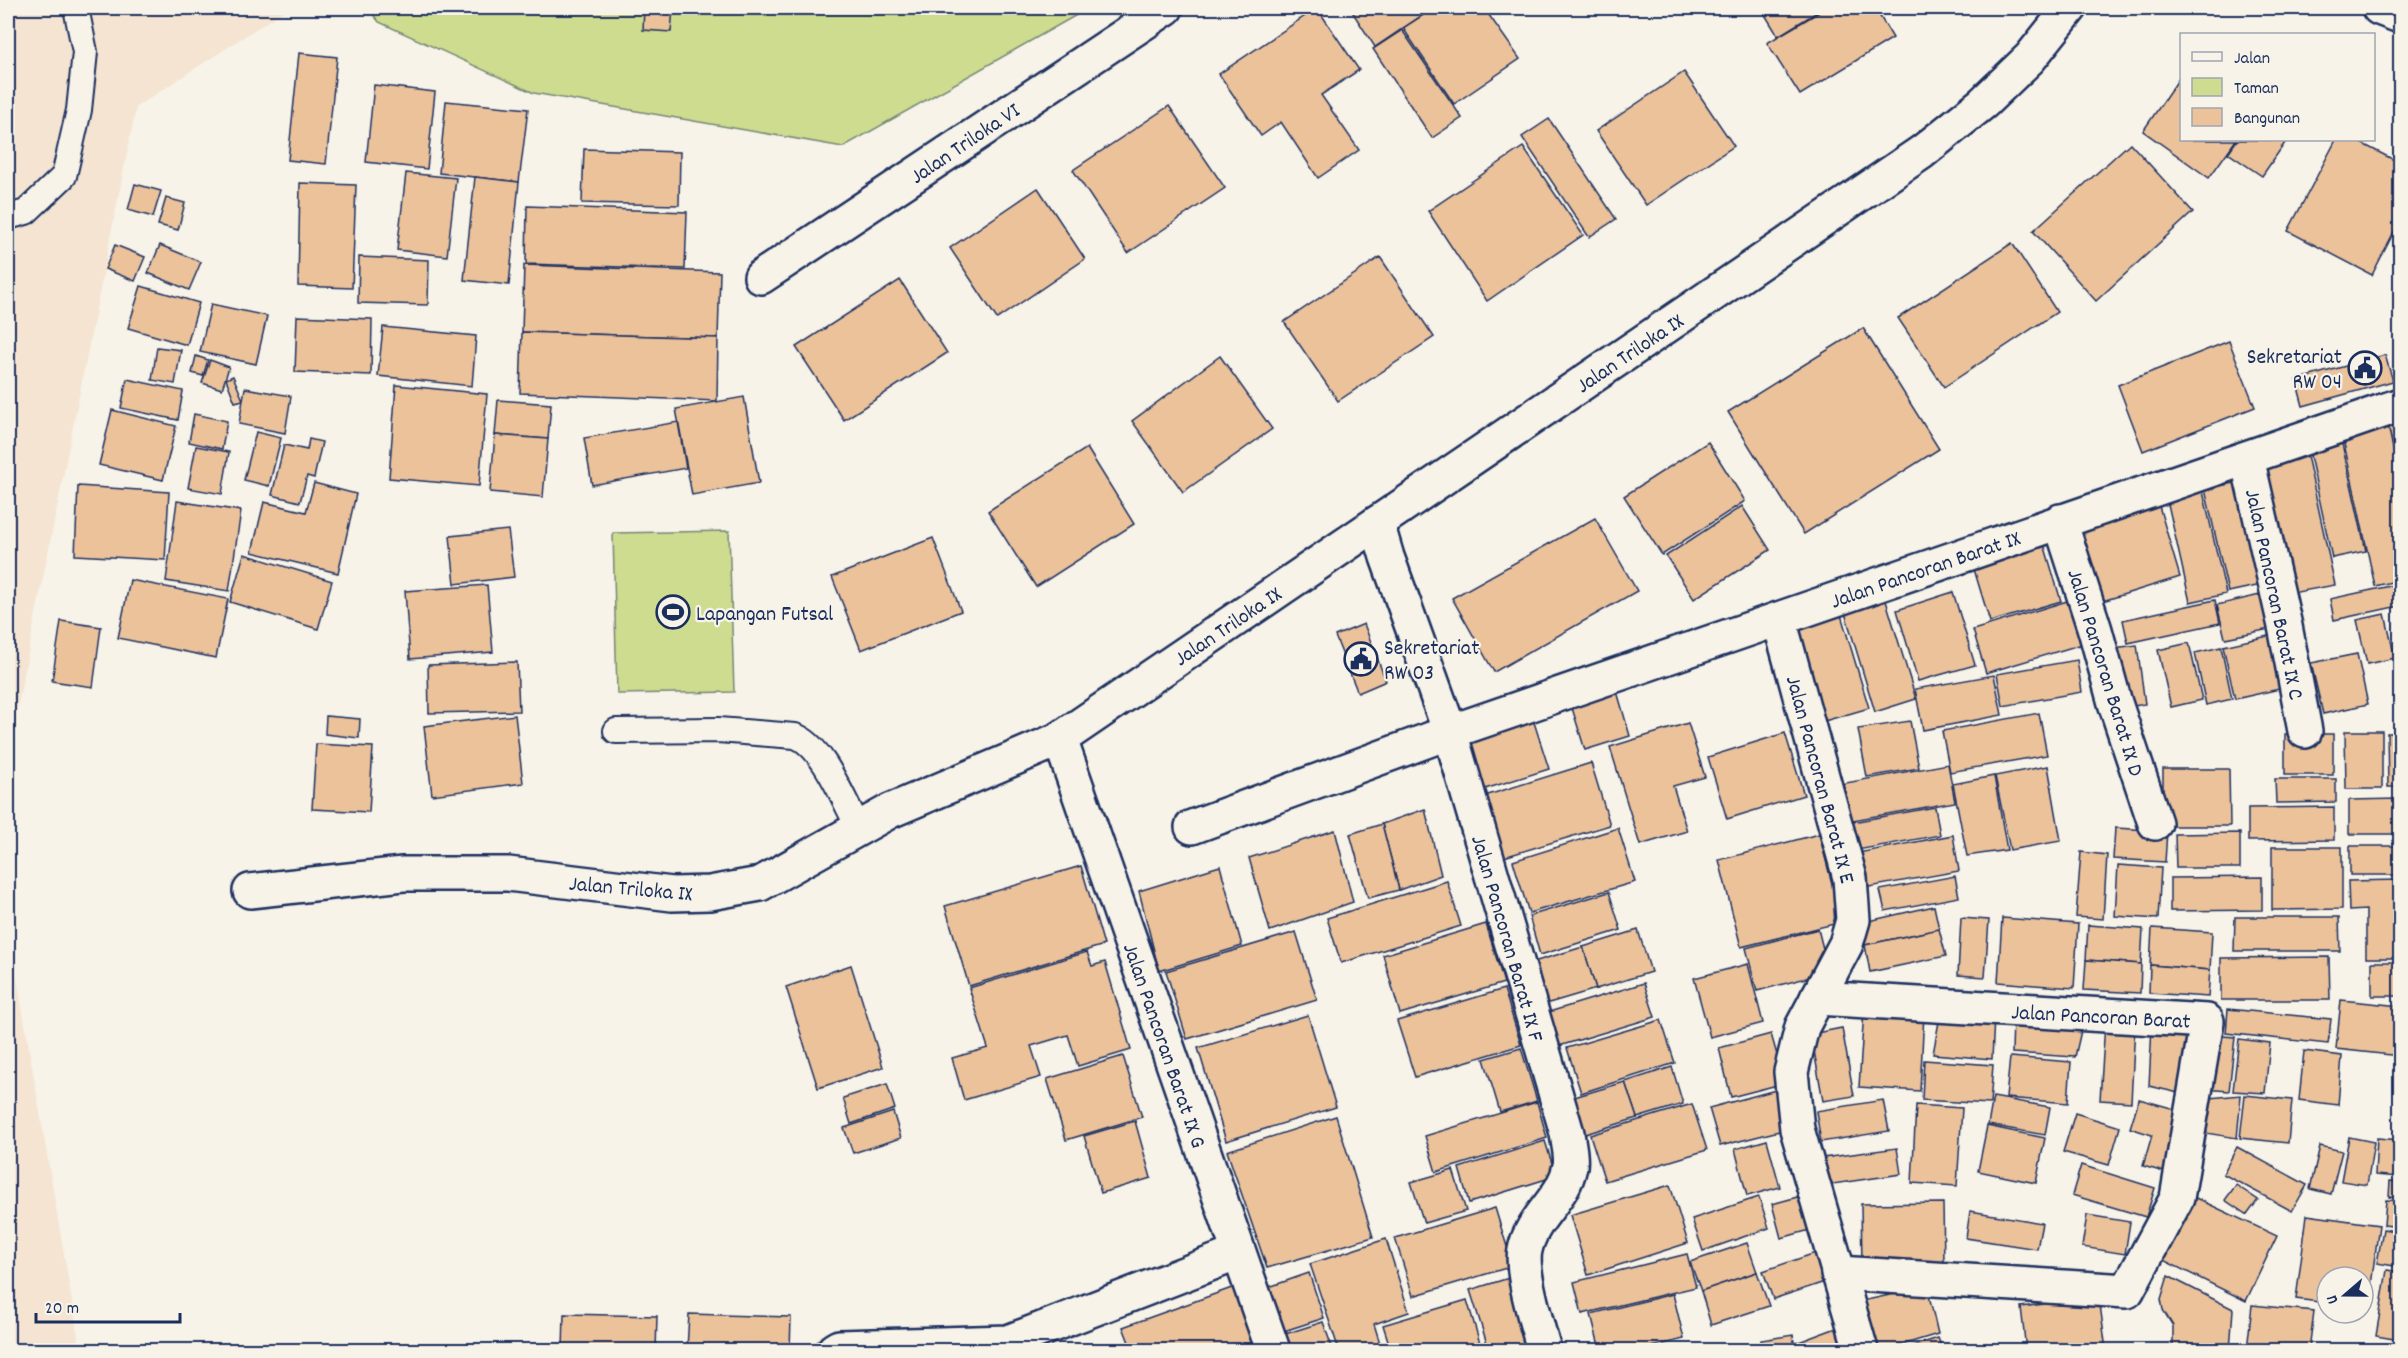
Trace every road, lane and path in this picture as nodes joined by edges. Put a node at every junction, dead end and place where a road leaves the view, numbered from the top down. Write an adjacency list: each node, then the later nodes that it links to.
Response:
1 (76, 8): 6 (lane)
2 (1167, 8): 7 (street, Jalan Triloka VI)
3 (2070, 8): 11 (street, Jalan Triloka IX)
4 (2379, 8): 5 (street)
5 (2400, 16)
6 (8, 217)
7 (760, 277)
8 (2400, 405): 9 (street, Jalan Pancoran Barat IX)
9 (2247, 458): 10 (street, Jalan Pancoran Barat IX); 14 (street, Jalan Pancoran Barat IX C)
10 (2060, 521): 12 (street, Jalan Pancoran Barat IX); 17 (street, Jalan Pancoran Barat IX D)
11 (1377, 523): 15 (street, Jalan Pancoran Barat IX F); 16 (street, Jalan Triloka IX)
12 (1779, 619): 15 (street, Jalan Pancoran Barat IX); 21 (street, Jalan Pancoran Barat IX E)
13 (616, 731): 19 (lane)
14 (2305, 731)
15 (1450, 732): 18 (street, Jalan Pancoran Barat IX); 26 (street, Jalan Pancoran Barat IX F)
16 (1060, 739): 19 (street, Jalan Triloka IX); 22 (street, Jalan Pancoran Barat IX G)
17 (2155, 823)
18 (1192, 827)
19 (859, 828): 20 (street, Jalan Triloka IX)
20 (250, 891)
21 (1817, 998): 23 (street, Jalan Pancoran Barat IX E); 23 (street, Jalan Pancoran Barat)
22 (1238, 1253): 24 (street); 25 (street, Jalan Pancoran Barat IX G)
23 (1838, 1273): 27 (street, Jalan Pancoran Barat IX E)
24 (834, 1350)
25 (1273, 1350)
26 (1544, 1350)
27 (1861, 1350)

